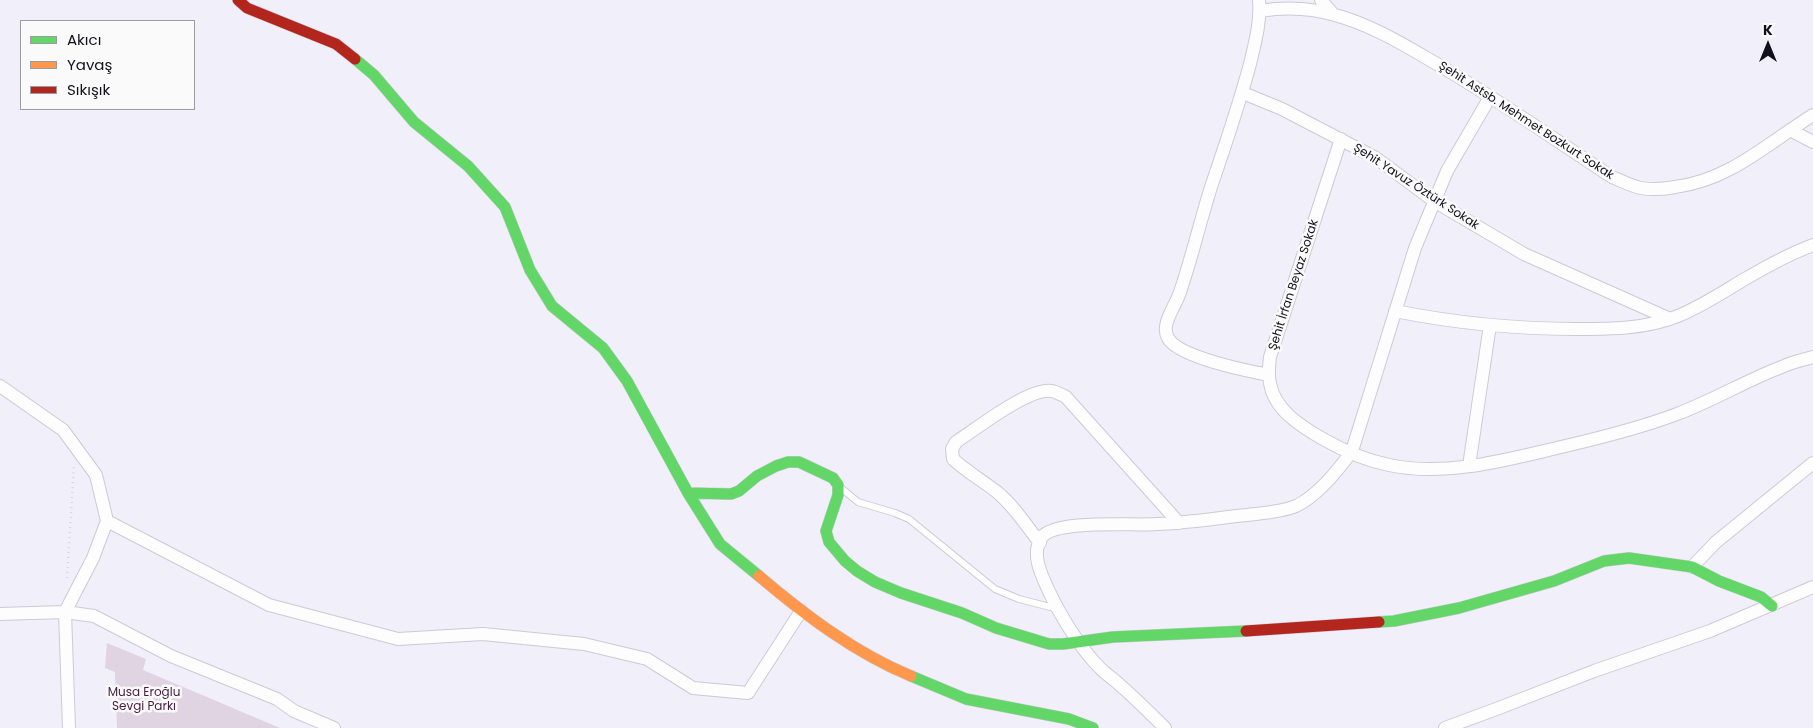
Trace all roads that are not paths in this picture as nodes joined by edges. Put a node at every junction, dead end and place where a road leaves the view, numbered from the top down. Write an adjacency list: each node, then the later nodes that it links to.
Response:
1 (238, 0): 23 (street)
2 (1321, 0): 4 (street)
3 (1260, 5): 4 (street, Şehit Astsb. Mehmet Bozkurt Sokak); 5 (street)
4 (1333, 14): 6 (street, Şehit Astsb. Mehmet Bozkurt Sokak)
5 (1242, 92): 9 (street, Şehit Yavuz Öztürk Sokak); 17 (street)
6 (1490, 97): 8 (street, Şehit Astsb. Mehmet Bozkurt Sokak); 11 (street)
7 (1813, 114): 8 (street, Şehit Astsb. Mehmet Bozkurt Sokak)
8 (1790, 130): 10 (street)
9 (1341, 140): 11 (street, Şehit Yavuz Öztürk Sokak); 17 (street, Şehit İrfan Beyaz Sokak)
10 (1813, 142)
11 (1434, 201): 13 (street); 14 (street, Şehit Yavuz Öztürk Sokak)
12 (1813, 245): 14 (street)
13 (1395, 311): 15 (street); 19 (street)
14 (1670, 319): 15 (street)
15 (1490, 324): 21 (street)
16 (1813, 357): 21 (street, Şehit İrfan Beyaz Sokak)
17 (1269, 375): 19 (street, Şehit İrfan Beyaz Sokak)
18 (0, 386): 24 (street)
19 (1350, 454): 21 (street, Şehit İrfan Beyaz Sokak); 25 (street)
20 (1813, 463): 27 (street)
21 (1469, 466)
22 (838, 485): 23 (street); 30 (lane); 34 (street)
23 (688, 493): 32 (street)
24 (107, 521): 31 (street); 32 (street)
25 (1179, 523): 26 (street); 26 (street)
26 (1040, 543): 30 (street)
27 (1692, 568): 29 (street); 34 (street)
28 (1813, 587): 29 (street)
29 (1772, 606): 39 (street)
30 (1059, 610): 34 (street)
31 (65, 612): 33 (street); 35 (street); 36 (street)
32 (801, 612): 37 (street)
33 (0, 614)
34 (1080, 641): 38 (street)
35 (69, 728)
36 (334, 728)
37 (1094, 728)
38 (1165, 728)
39 (1445, 728)

